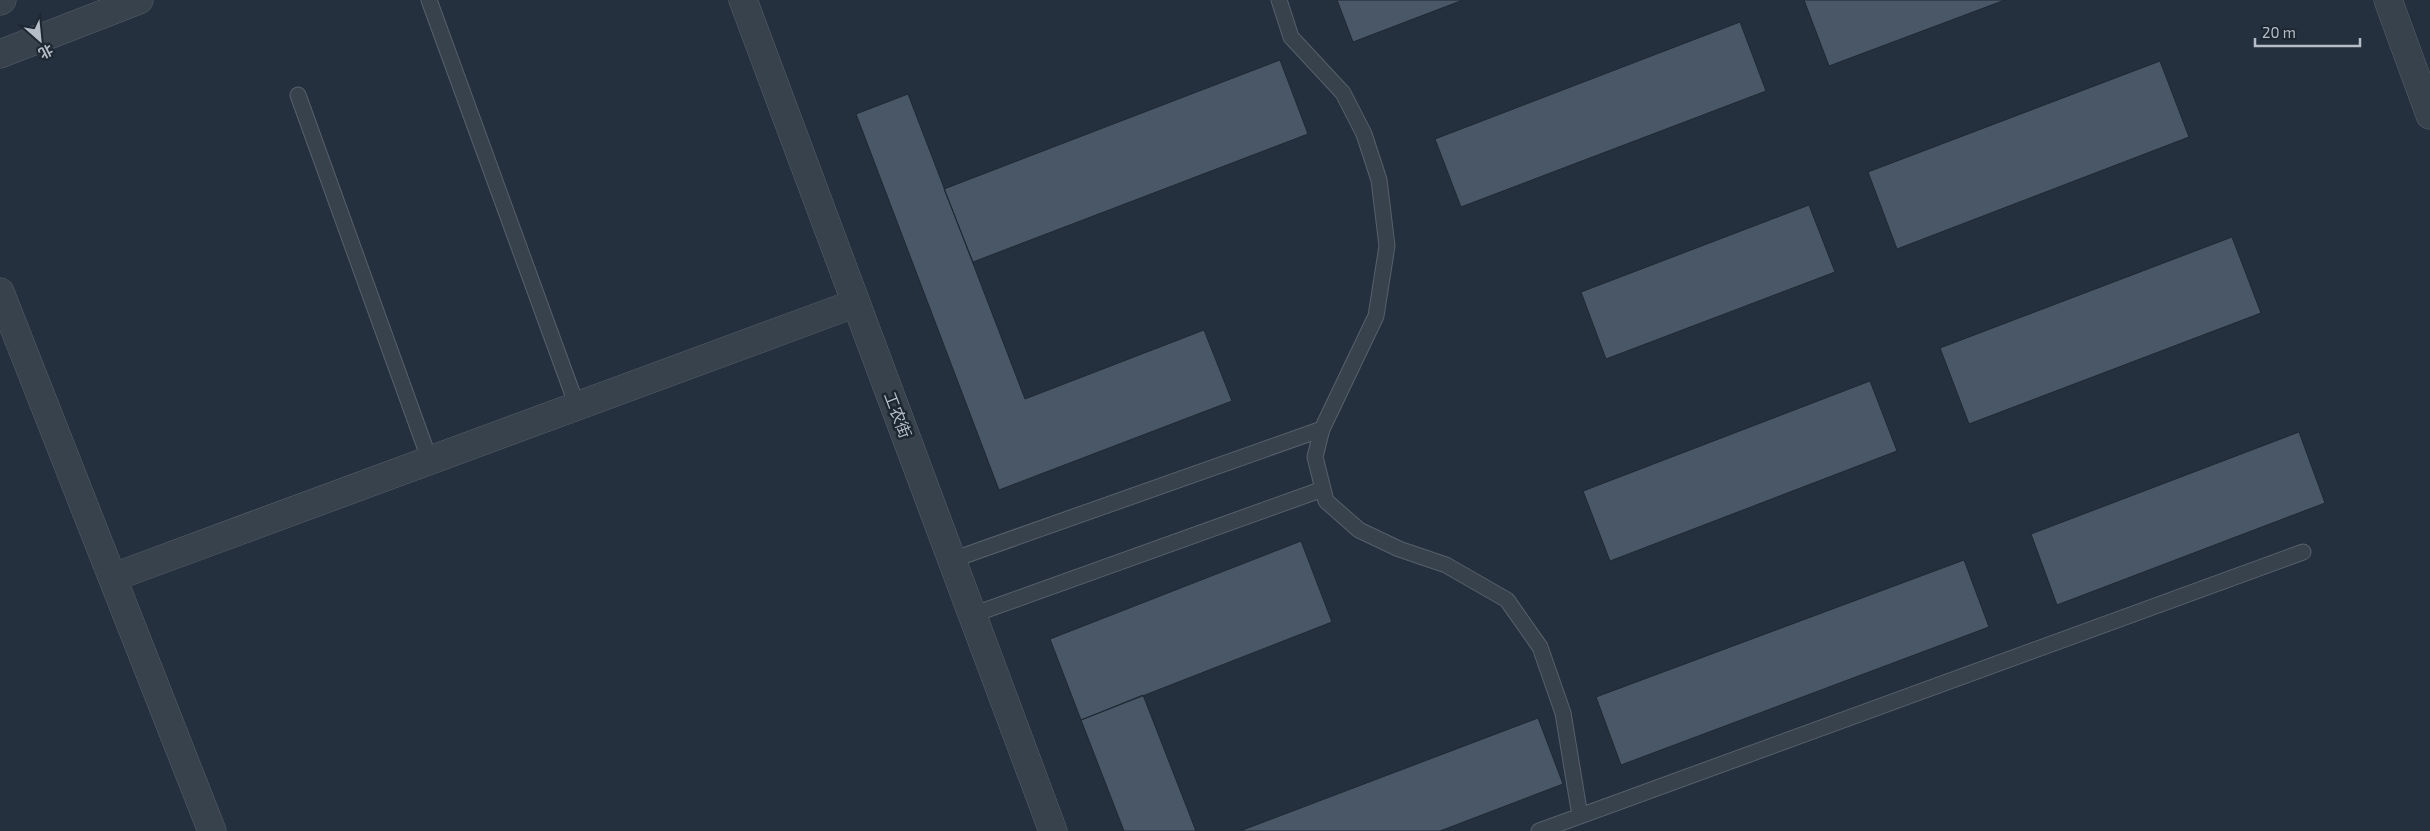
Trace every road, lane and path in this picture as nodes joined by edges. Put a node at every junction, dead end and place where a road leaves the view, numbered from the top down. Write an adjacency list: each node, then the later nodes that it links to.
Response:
1 (139, 0): 6 (street)
2 (429, 0): 11 (lane)
3 (742, 0): 10 (street, 工农街)
4 (1279, 0): 12 (lane)
5 (2388, 0): 8 (street)
6 (0, 54)
7 (298, 95): 13 (lane)
8 (2430, 115)
9 (0, 292): 17 (street)
10 (856, 303): 11 (street); 16 (street, 工农街)
11 (577, 406): 13 (street)
12 (1322, 429): 14 (lane); 16 (lane)
13 (430, 460): 17 (street)
14 (1323, 489): 18 (lane); 19 (lane)
15 (2303, 552): 19 (lane)
16 (952, 560): 18 (street, 工农街)
17 (114, 577): 20 (street)
18 (972, 615): 21 (street, 工农街)
19 (1580, 816): 22 (lane)
20 (212, 831)
21 (1053, 831)
22 (1539, 831)

